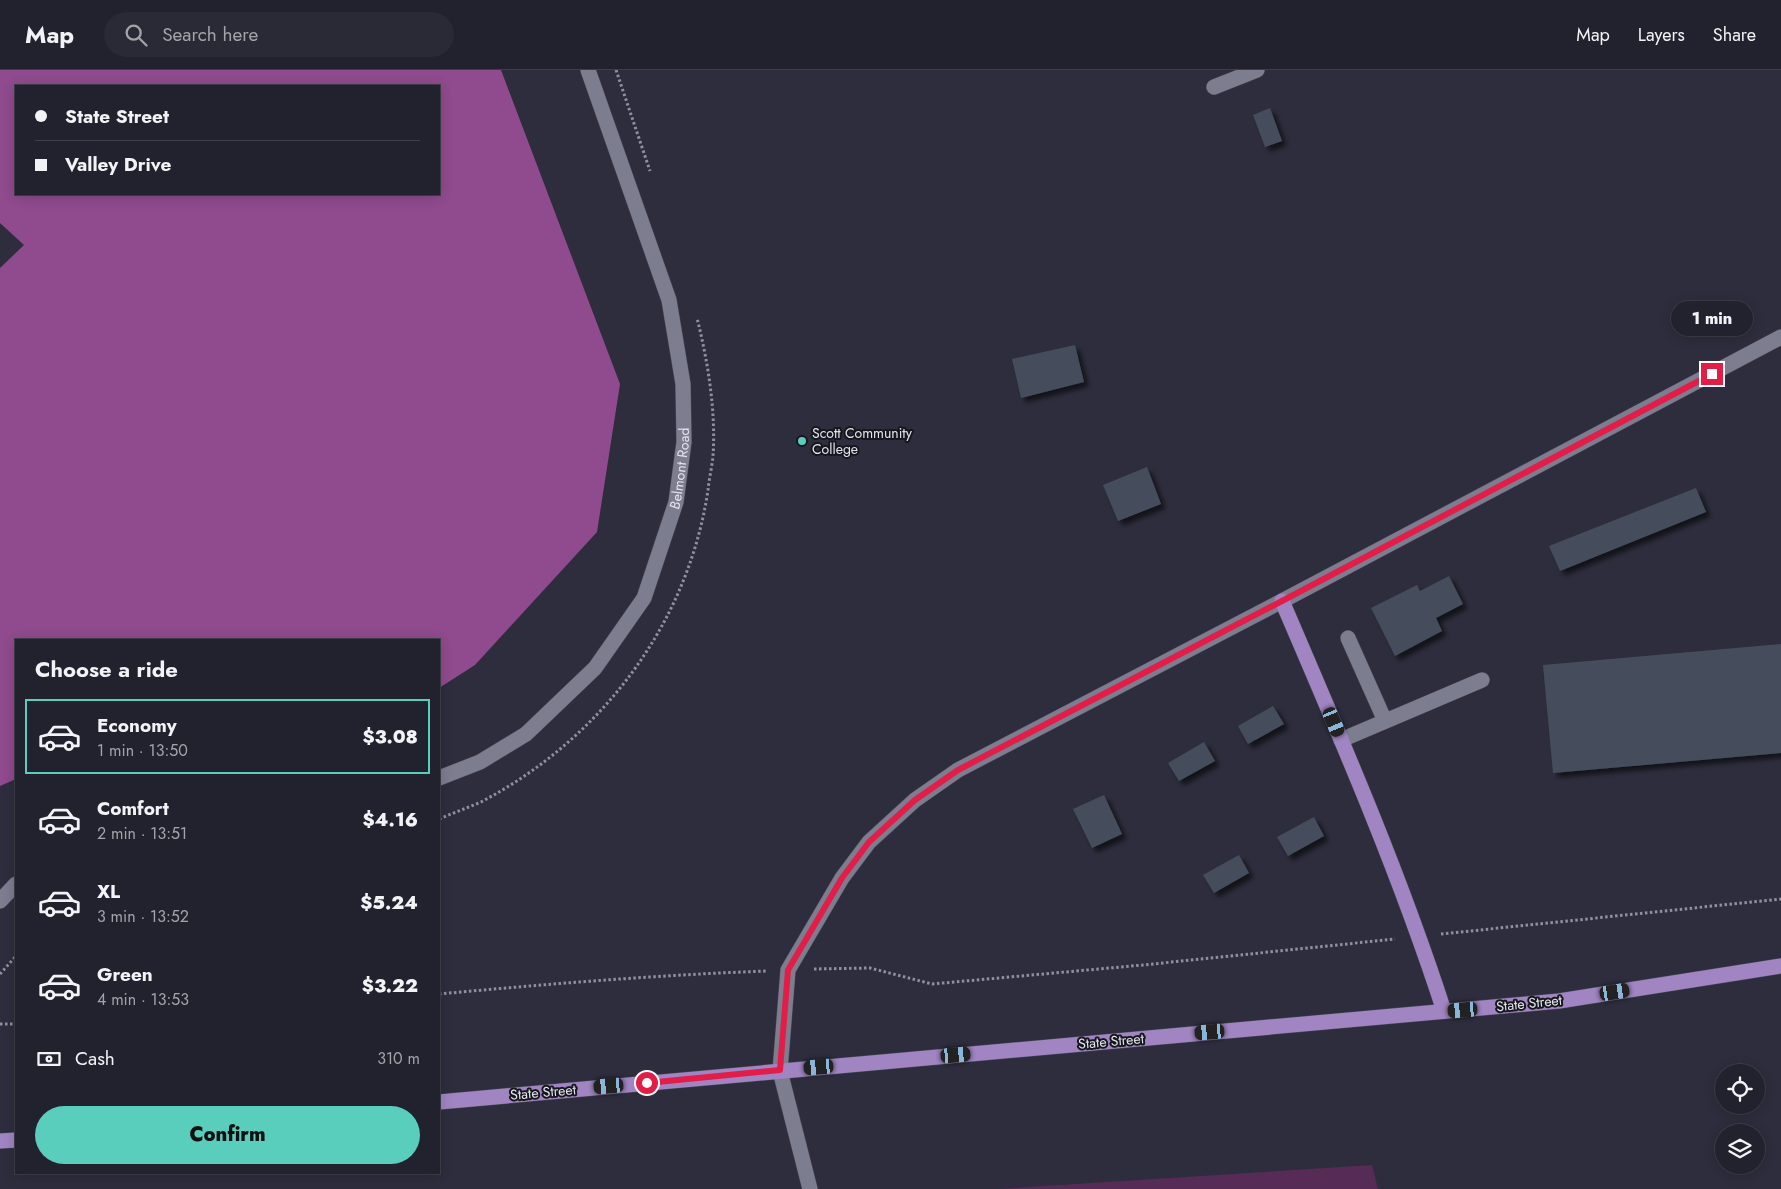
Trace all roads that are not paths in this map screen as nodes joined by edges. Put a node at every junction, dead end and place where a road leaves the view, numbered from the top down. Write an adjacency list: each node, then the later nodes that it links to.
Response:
1 (588, 70): 10 (street, Belmont Road)
2 (1257, 70): 3 (street)
3 (1214, 87)
4 (1781, 338): 5 (street)
5 (1282, 601): 9 (main road); 15 (street)
6 (1348, 638): 8 (street)
7 (1482, 680): 8 (street)
8 (1385, 721): 9 (street)
9 (1341, 740): 14 (main road)
10 (440, 778)
11 (15, 885): 12 (street)
12 (0, 901)
13 (1781, 966): 14 (main road, State Street)
14 (1444, 1011): 15 (main road, State Street)
15 (780, 1070): 16 (main road, State Street); 19 (street)
16 (440, 1102)
17 (15, 1140): 18 (main road)
18 (0, 1141)
19 (810, 1189)

